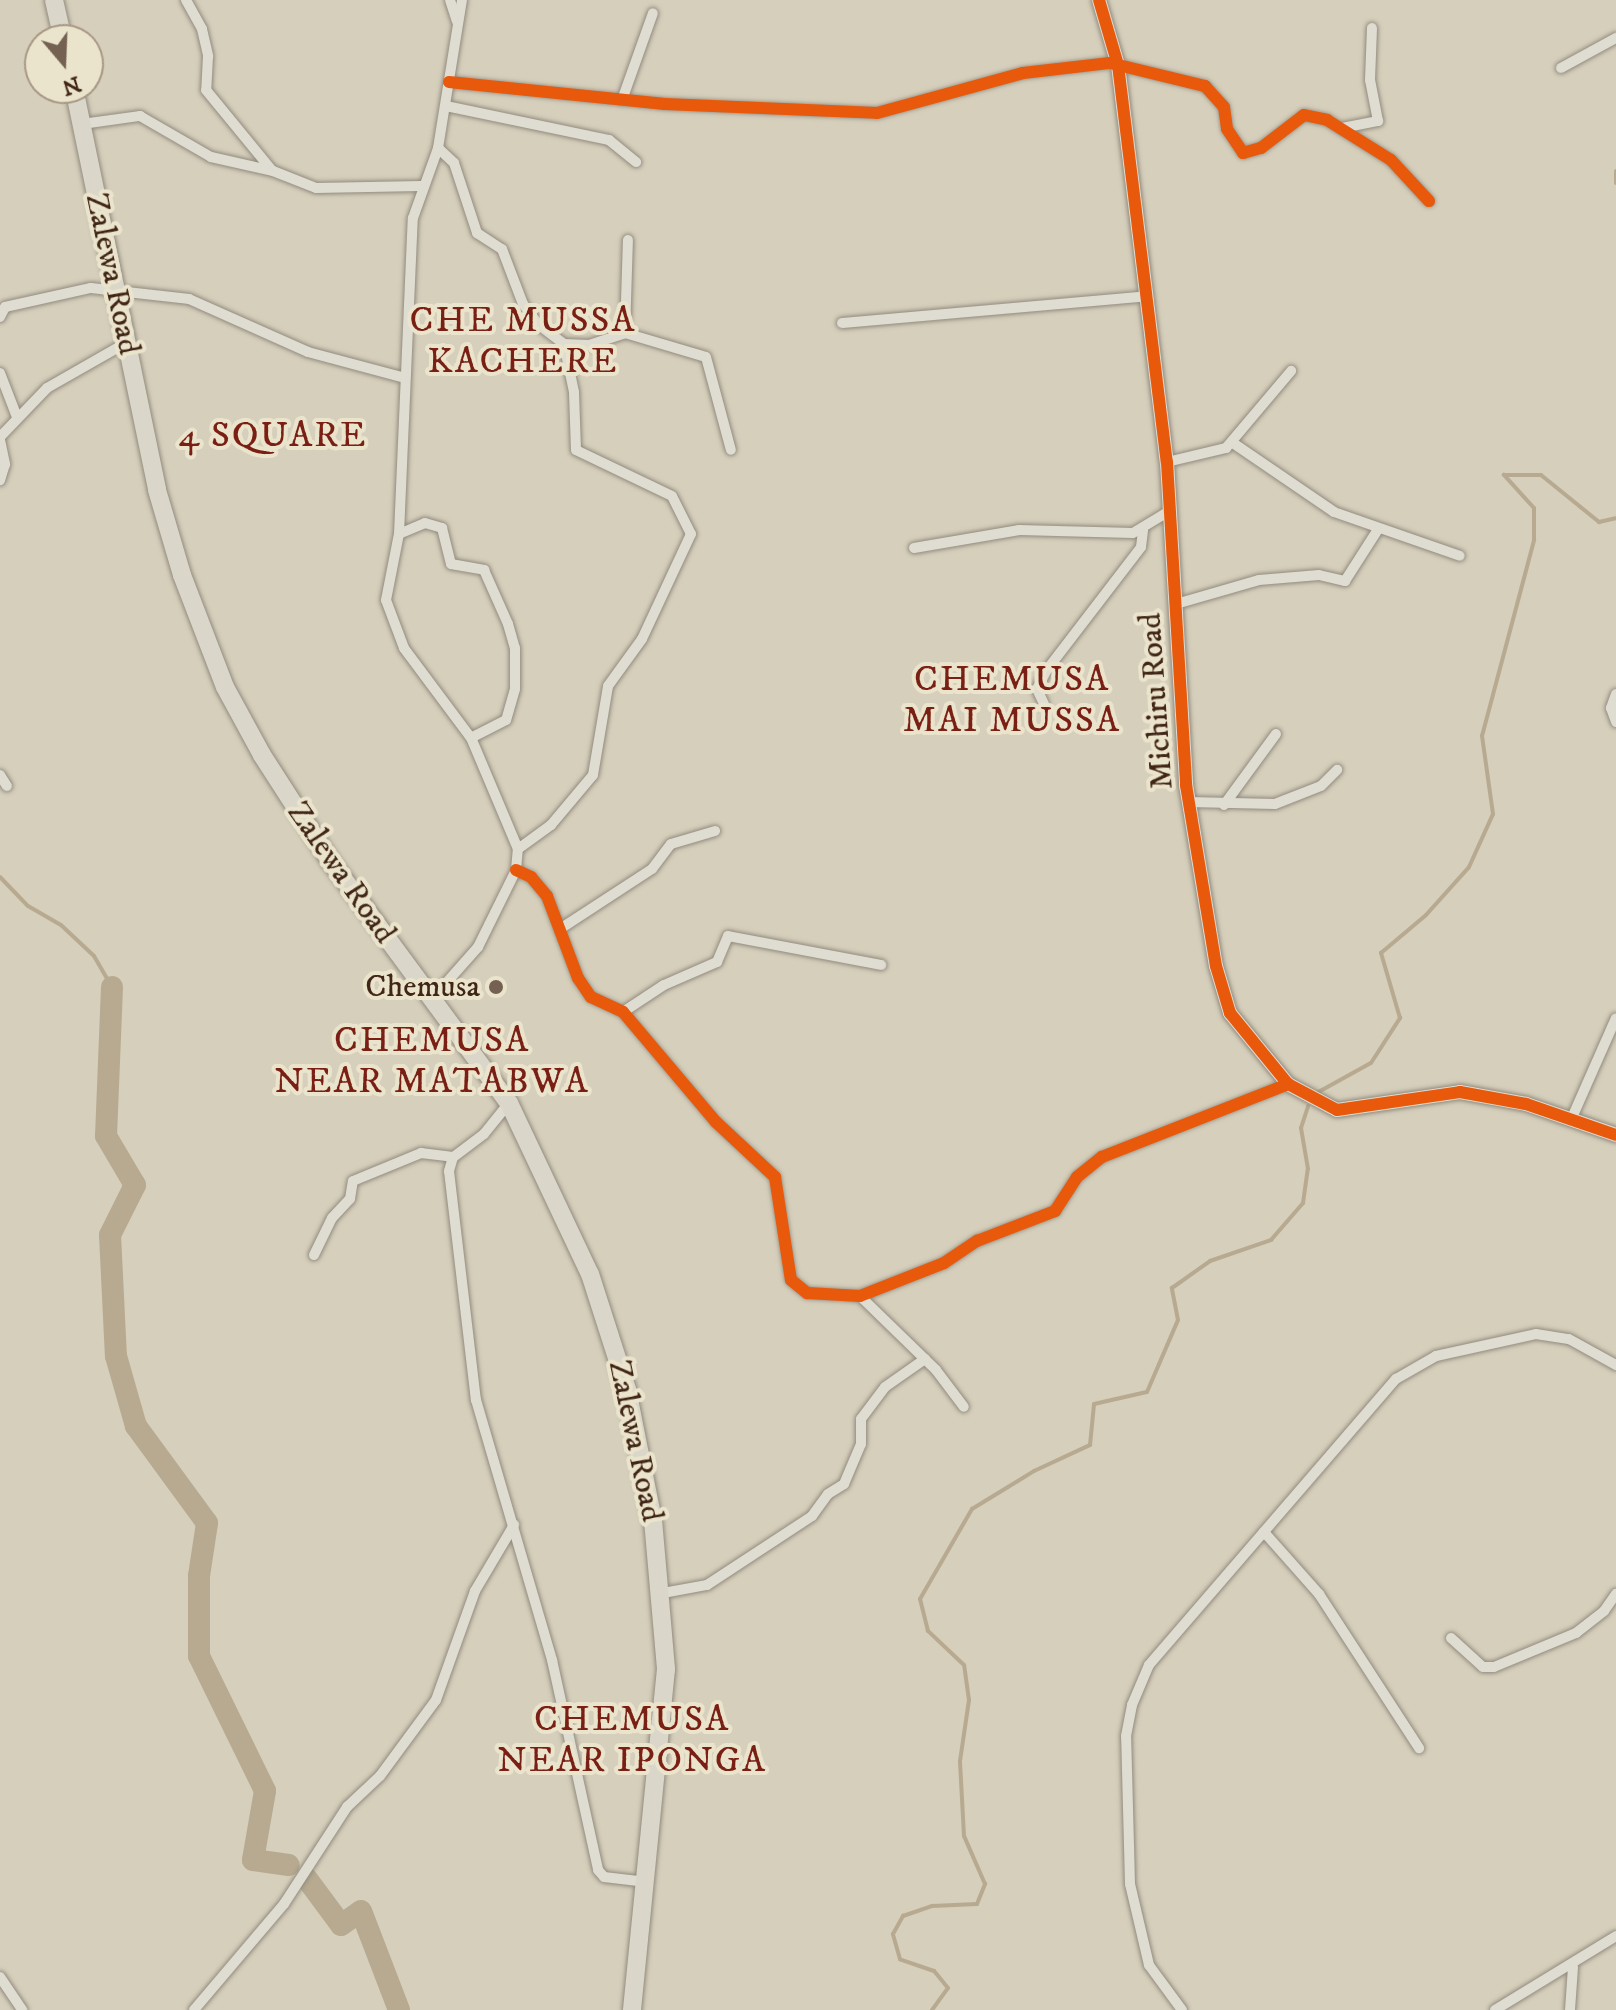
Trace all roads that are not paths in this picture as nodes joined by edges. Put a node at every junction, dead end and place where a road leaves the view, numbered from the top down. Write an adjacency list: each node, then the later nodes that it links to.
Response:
1 (54, 0): 8 (highway)
2 (186, 0): 21 (street)
3 (450, 0): 7 (street)
4 (462, 0): 7 (street)
5 (1099, 0): 11 (street, Michiru Road)
6 (653, 13): 14 (street)
7 (458, 23): 13 (street)
8 (59, 24)
9 (1372, 28): 18 (street)
10 (1616, 38): 12 (street)
11 (1118, 65): 14 (street); 18 (street); 26 (street, Michiru Road)
12 (1561, 68)
13 (449, 82): 14 (street); 16 (street)
14 (622, 100)
15 (78, 104): 17 (highway, Zalewa Road)
16 (446, 106): 19 (street); 20 (street)
17 (82, 124): 21 (street); 25 (highway, Zalewa Road)
18 (1342, 128): 23 (street)
19 (438, 148): 22 (street); 31 (street)
20 (636, 162)
21 (273, 171): 22 (street)
22 (421, 186): 34 (street)
23 (1429, 201)
24 (628, 240): 29 (street)
25 (113, 290): 27 (street); 30 (highway, Zalewa Road); 34 (street)
26 (1148, 296): 28 (street); 39 (street, Michiru Road)
27 (0, 317)
28 (842, 323)
29 (625, 333): 31 (street); 38 (street)
30 (126, 343): 35 (street); 63 (highway, Zalewa Road)
31 (564, 344): 59 (street)
32 (1291, 371): 37 (street)
33 (0, 373): 35 (street)
34 (405, 378): 44 (street)
35 (17, 417): 36 (street)
36 (0, 438): 40 (street)
37 (1233, 443): 39 (street); 43 (street)
38 (731, 450)
39 (1167, 462): 41 (street, Michiru Road)
40 (0, 480)
41 (1171, 510): 42 (street); 47 (street, Michiru Road)
42 (1143, 530): 45 (street); 49 (street)
43 (1377, 531): 46 (street); 47 (street)
44 (399, 534): 52 (street); 52 (street)
45 (914, 548)
46 (1460, 556)
47 (1176, 604): 56 (street, Michiru Road)
48 (1616, 694): 50 (street)
49 (1044, 704)
50 (1616, 722)
51 (1276, 734): 57 (street)
52 (471, 738): 59 (street)
53 (1337, 770): 57 (street)
54 (0, 775): 55 (street)
55 (7, 786)
56 (1189, 802): 57 (street); 66 (street, Michiru Road)
57 (1224, 805)
58 (715, 831): 61 (street)
59 (518, 849): 60 (street)
60 (516, 870): 61 (street); 63 (street)
61 (560, 929): 64 (street)
62 (881, 965): 64 (street)
63 (431, 1000): 67 (highway, Zalewa Road)
64 (623, 1012): 72 (street)
65 (1616, 1018): 68 (street)
66 (1288, 1084): 68 (street, Michiru Road); 72 (street)
67 (509, 1103): 70 (street); 78 (highway, Zalewa Road)
68 (1571, 1120): 69 (street, Michiru Road)
69 (1616, 1135)
70 (453, 1157): 71 (street); 76 (street)
71 (314, 1255)
72 (860, 1296): 73 (street)
73 (925, 1359): 75 (street); 78 (street)
74 (1616, 1365): 77 (street)
75 (964, 1407)
76 (514, 1525): 82 (street); 87 (street)
77 (1264, 1532): 81 (street); 89 (street)
78 (663, 1593): 82 (highway, Zalewa Road)
79 (1616, 1594): 80 (street)
80 (1451, 1638)
81 (1419, 1748)
82 (647, 1882): 88 (highway, Zalewa Road)
83 (1616, 1936): 84 (street)
84 (1573, 1967): 90 (street); 91 (street)
85 (0, 1977): 86 (street)
86 (22, 2010)
87 (194, 2010)
88 (632, 2010)
89 (1182, 2010)
90 (1495, 2010)
91 (1570, 2010)

